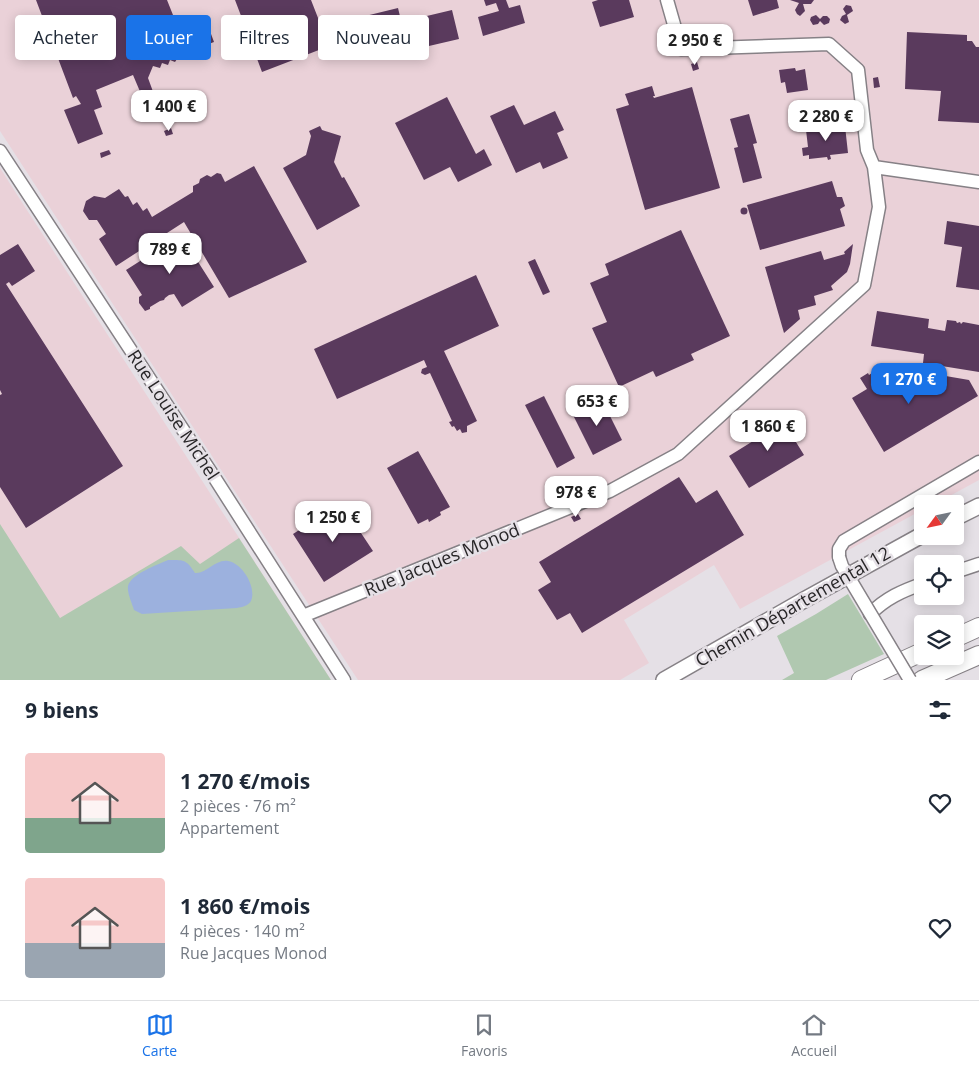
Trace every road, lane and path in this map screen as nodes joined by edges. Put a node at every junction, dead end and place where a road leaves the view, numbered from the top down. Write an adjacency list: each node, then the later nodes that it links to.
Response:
1 (667, 0): 3 (street, Rue Jacques Monod)
2 (0, 151): 13 (street, Rue Louise Michel)
3 (874, 168): 4 (street); 13 (street, Rue Jacques Monod)
4 (979, 182)
5 (979, 462): 12 (street, bridge)
6 (979, 506): 7 (main road)
7 (964, 514)
8 (914, 539): 19 (main road, Chemin Départemental 12)
9 (979, 564): 10 (street)
10 (964, 569)
11 (914, 587): 12 (street)
12 (870, 614): 21 (street, bridge)
13 (303, 616): 18 (street, Rue Louise Michel)
14 (979, 627): 15 (highway)
15 (964, 634)
16 (979, 655): 22 (highway)
17 (914, 656): 20 (highway)
18 (344, 680)
19 (664, 680)
20 (861, 680)
21 (910, 680)
22 (922, 680)

